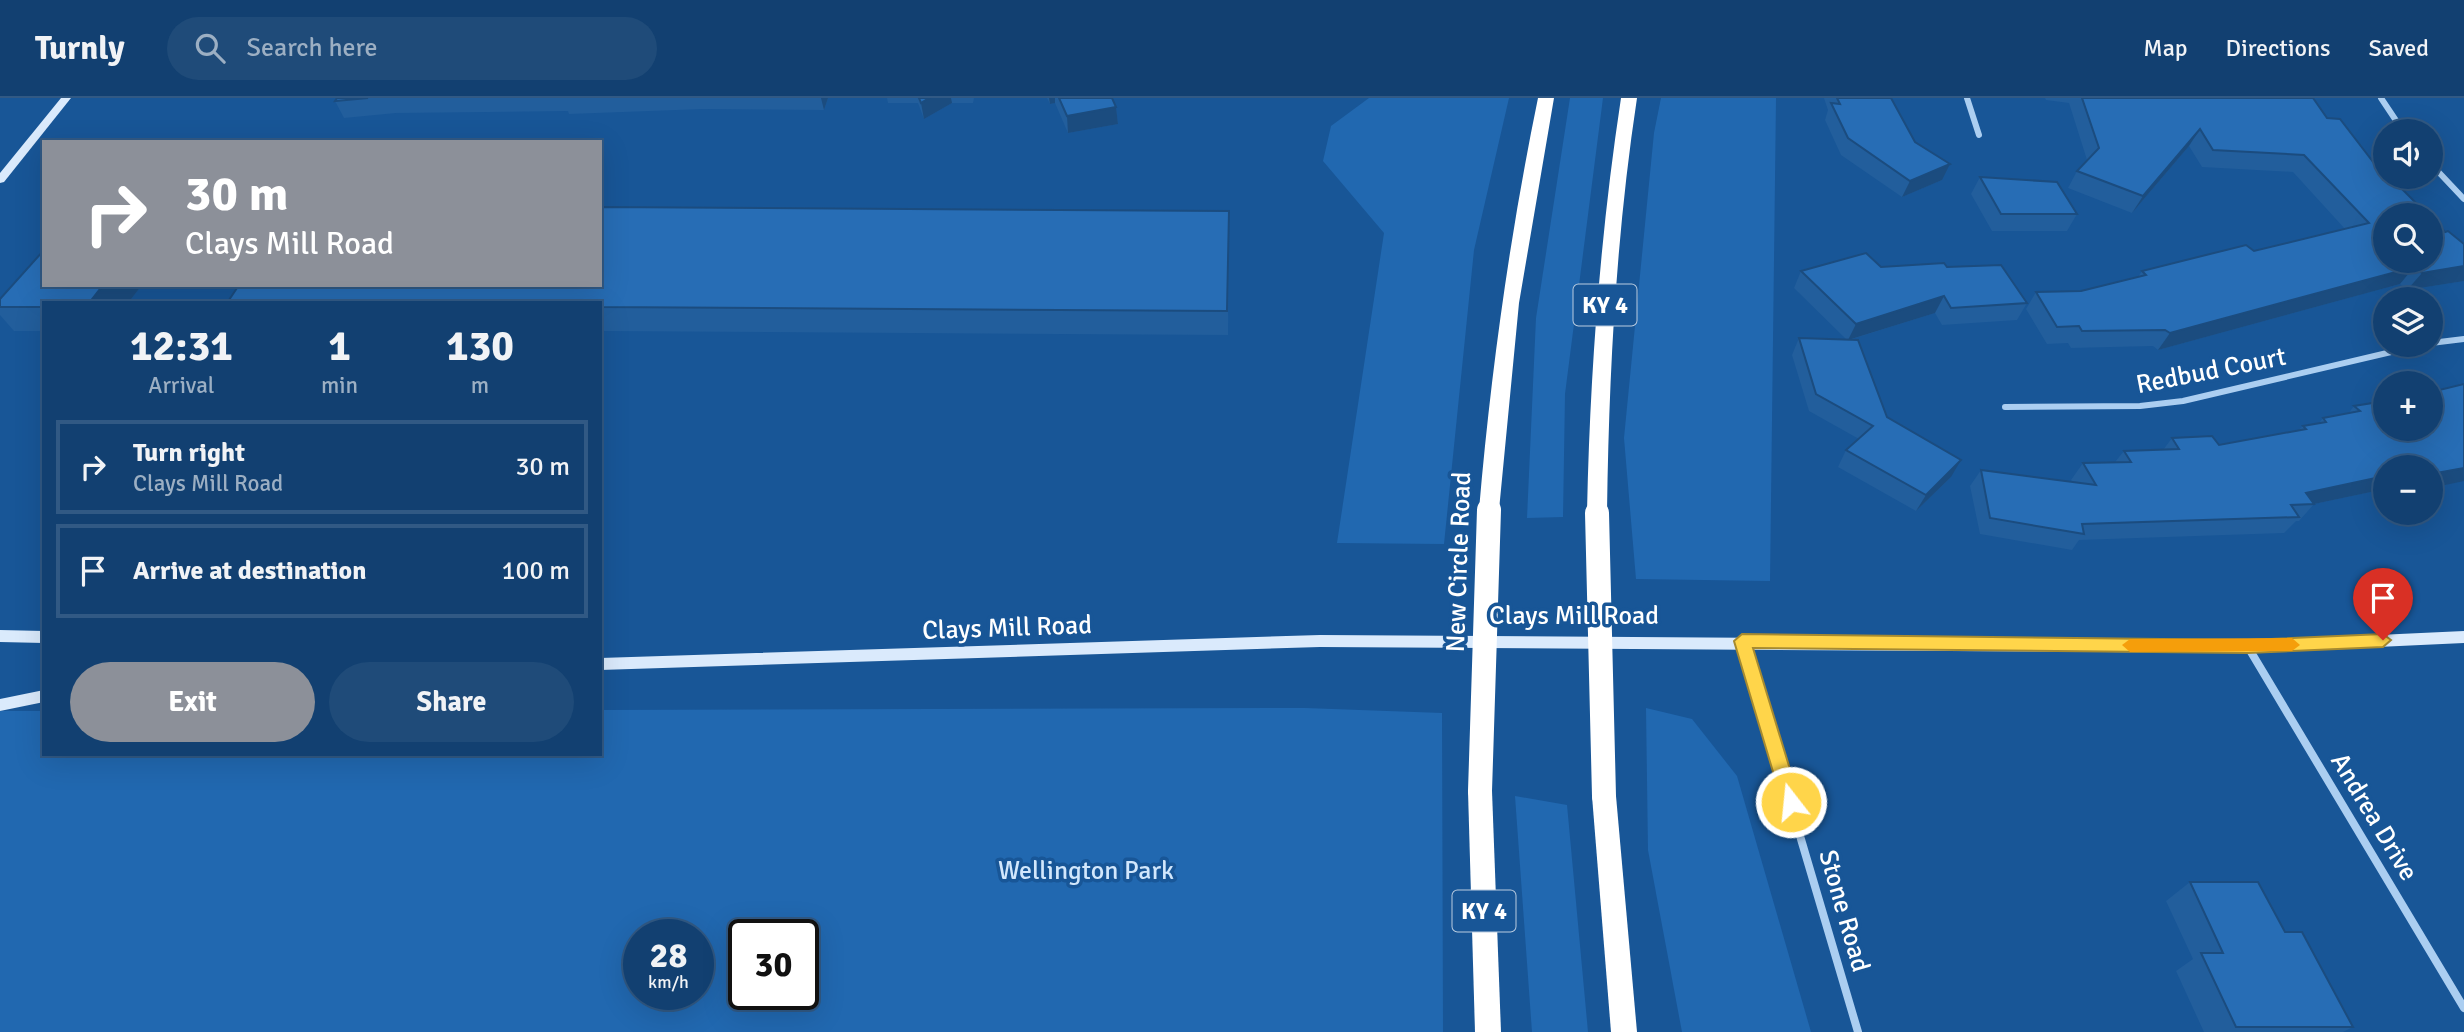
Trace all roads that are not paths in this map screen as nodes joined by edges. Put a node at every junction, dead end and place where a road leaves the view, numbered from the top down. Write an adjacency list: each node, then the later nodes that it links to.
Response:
1 (66, 98): 9 (main road)
2 (1546, 98): 24 (highway, New Circle Road / KY 4, bridge)
3 (1629, 98): 25 (highway, KY 4, bridge)
4 (1967, 98): 7 (street)
5 (2381, 98): 6 (street)
6 (2395, 119)
7 (1979, 135)
8 (2443, 177): 10 (street)
9 (0, 180)
10 (2464, 199)
11 (2464, 339): 12 (street)
12 (2443, 342)
13 (2373, 356): 14 (street, Redbud Court)
14 (2005, 407)
15 (0, 636): 16 (main road)
16 (42, 637)
17 (2464, 637): 19 (main road, Clays Mill Road)
18 (1742, 641): 19 (main road, Clays Mill Road); 20 (main road, Clays Mill Road); 26 (street, Stone Road)
19 (2248, 647): 23 (street, Andrea Drive)
20 (602, 664)
21 (42, 696): 22 (main road)
22 (0, 705)
23 (2464, 1008)
24 (1488, 1032)
25 (1624, 1032)
26 (1858, 1032)

